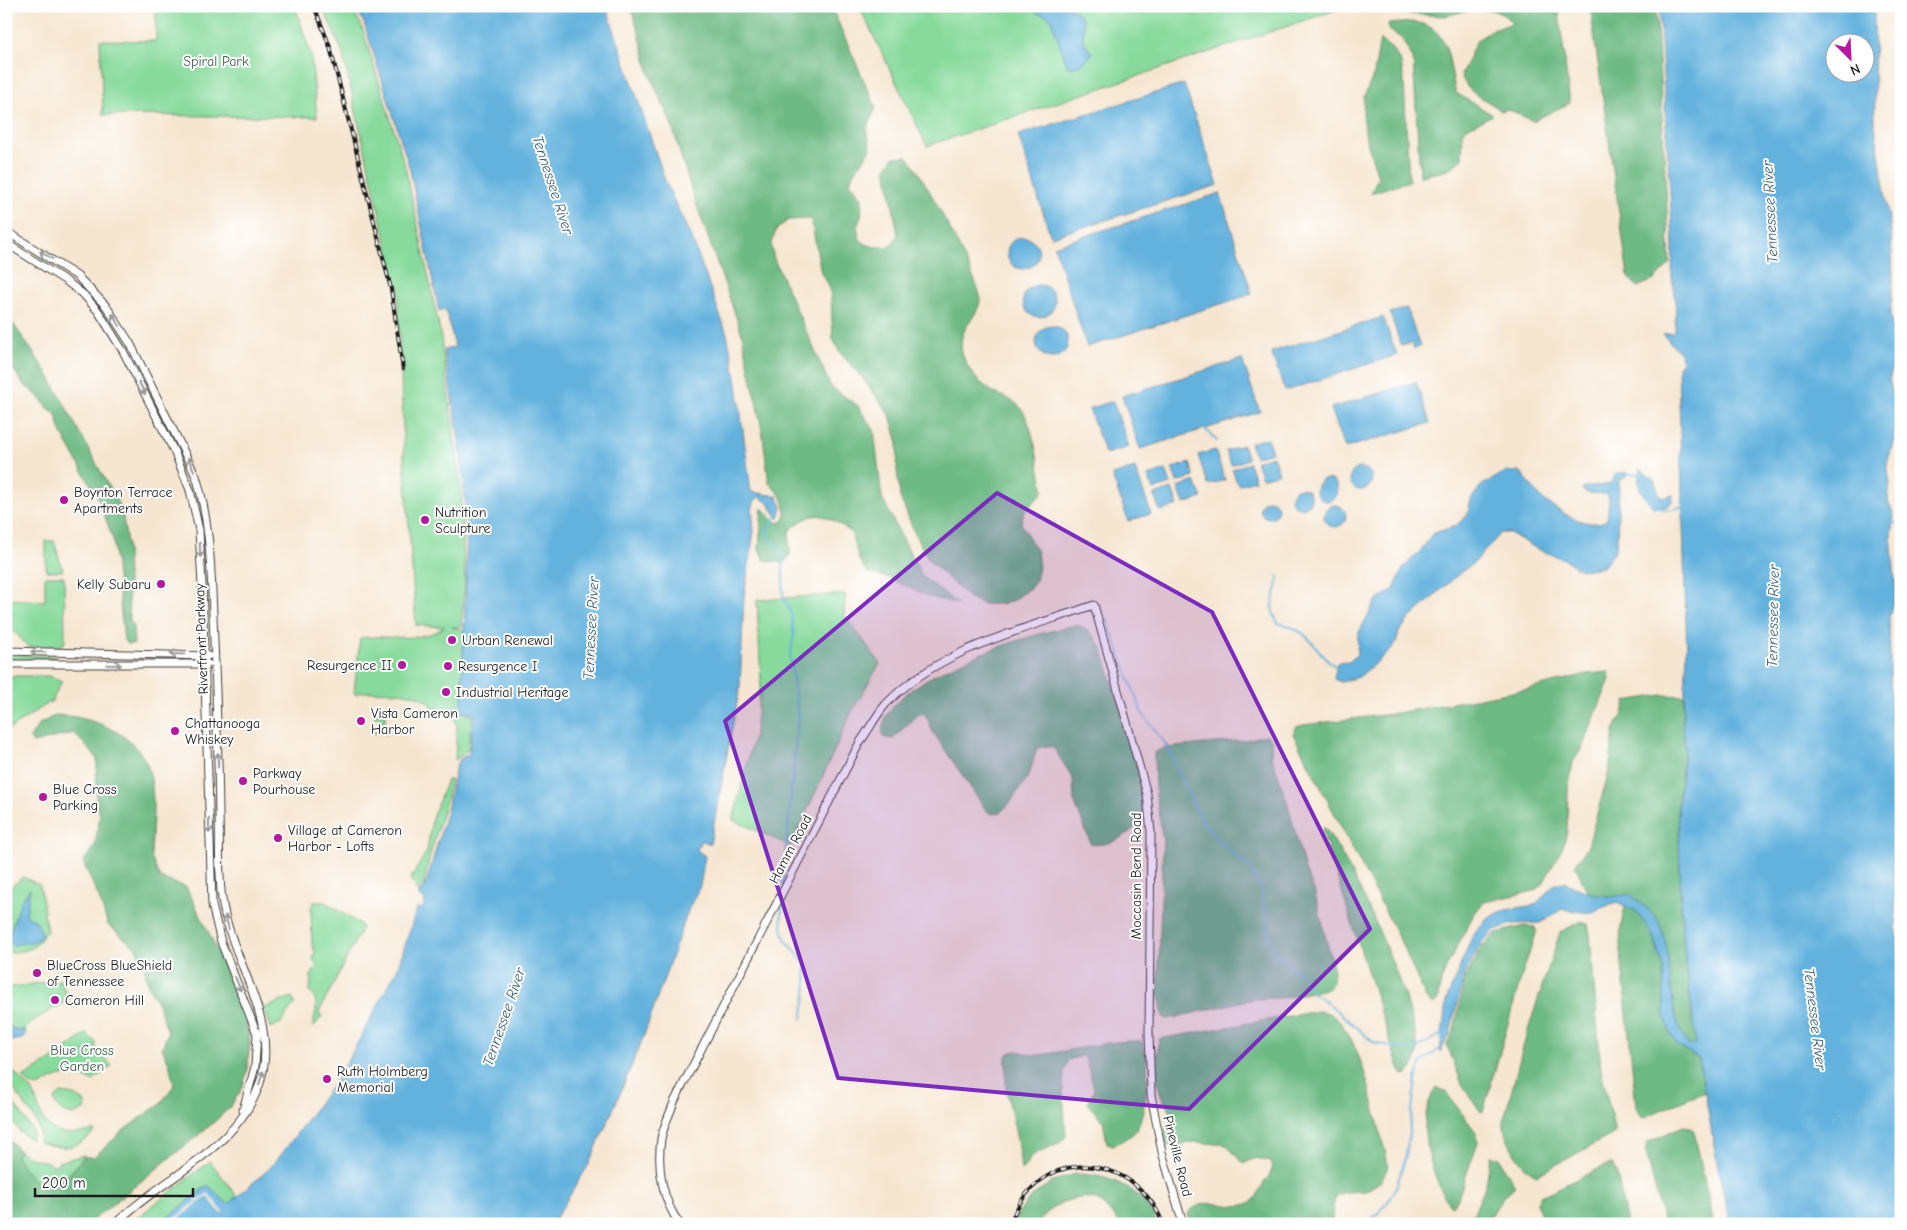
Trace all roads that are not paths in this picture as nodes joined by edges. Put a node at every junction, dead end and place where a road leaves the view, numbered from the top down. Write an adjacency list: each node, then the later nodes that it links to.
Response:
1 (6, 231): 6 (main road, Riverfront Parkway, one-way to 1)
2 (6, 243): 5 (main road, Riverfront Parkway, one-way to 5)
3 (1094, 605): 9 (main road, Moccasin Bend Road); 12 (main road, Hamm Road)
4 (6, 651): 5 (main road, one-way to 4)
5 (205, 655): 6 (main road); 8 (main road, Riverfront Parkway)
6 (215, 661): 8 (main road); 10 (main road, Riverfront Parkway, one-way to 6)
7 (6, 664): 8 (main road, one-way to 8)
8 (206, 664): 10 (main road, Riverfront Parkway, one-way to 10)
9 (1152, 1095): 13 (main road, Pineville Road)
10 (228, 1134): 11 (main road, Riverfront Parkway)
11 (115, 1224)
12 (680, 1224)
13 (1183, 1224)

